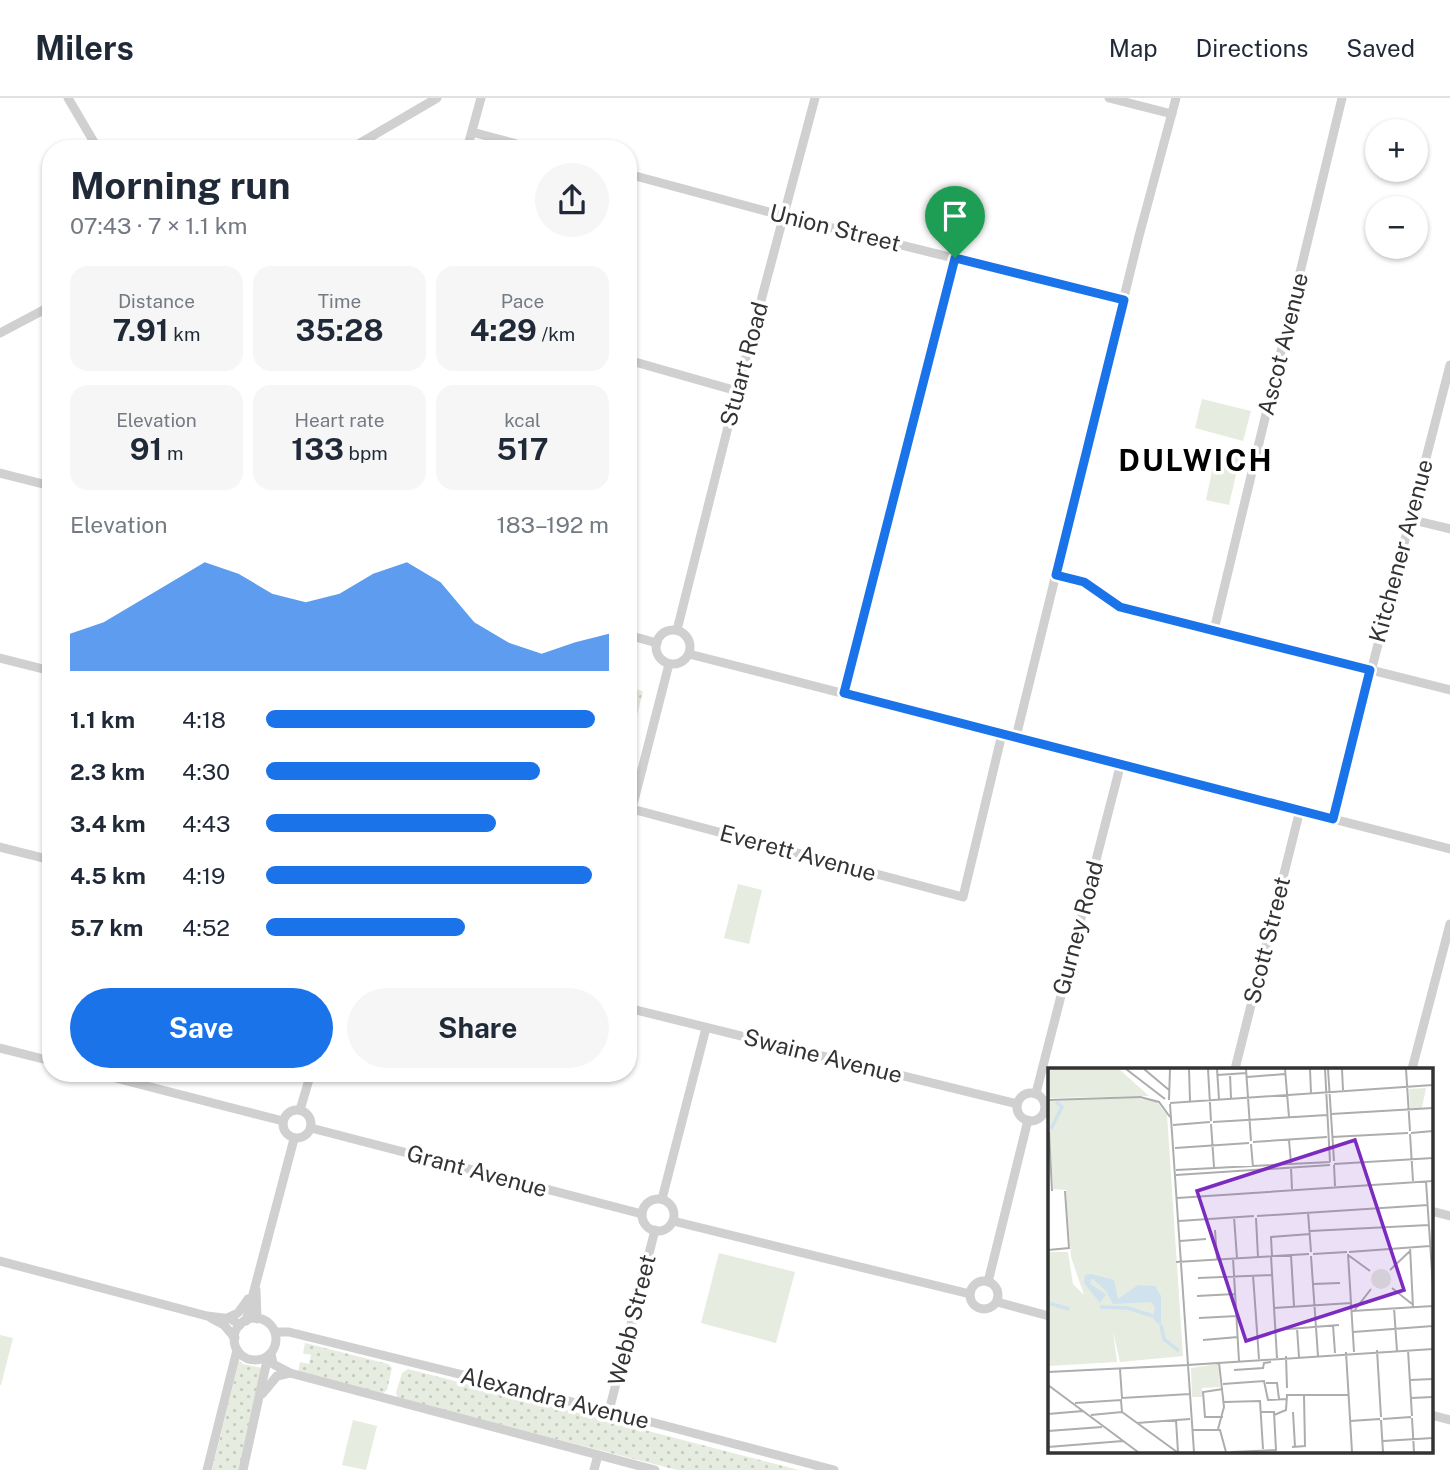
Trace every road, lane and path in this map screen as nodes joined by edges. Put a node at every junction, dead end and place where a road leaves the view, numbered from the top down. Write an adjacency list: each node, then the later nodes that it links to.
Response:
1 (68, 98): 10 (street)
2 (437, 98): 11 (street)
3 (481, 98): 9 (street)
4 (815, 98): 15 (street, Stuart Road)
5 (1109, 98): 8 (street)
6 (1176, 98): 8 (street)
7 (1342, 98): 28 (street, Ascot Avenue)
8 (1172, 114): 17 (street)
9 (472, 132): 12 (street); 13 (street)
10 (93, 140)
11 (365, 140)
12 (470, 140)
13 (502, 140)
14 (637, 176): 15 (street, Union Street)
15 (784, 216): 16 (street, Union Street); 22 (street, Stuart Road)
16 (955, 258): 17 (street, Union Street); 38 (street)
17 (1124, 300): 27 (street)
18 (42, 311): 19 (street)
19 (0, 333)
20 (637, 363): 22 (street)
21 (1450, 365): 25 (street, Kitchener Avenue)
22 (737, 391): 29 (street, Stuart Road)
23 (0, 473): 24 (street)
24 (42, 484)
25 (1409, 519): 26 (street); 36 (street, Kitchener Avenue)
26 (1450, 529)
27 (1056, 575): 28 (street); 40 (street)
28 (1214, 630): 36 (street)
29 (677, 631): 31 (street); 32 (street)
30 (637, 637): 31 (street)
31 (657, 643): 34 (street)
32 (689, 654): 34 (street); 38 (street)
33 (0, 659): 35 (street)
34 (669, 664): 42 (street)
35 (42, 669)
36 (1370, 670): 37 (street); 45 (street, Kitchener Avenue)
37 (1450, 690)
38 (844, 693): 39 (street)
39 (1002, 734): 40 (street); 44 (street, Everett Avenue)
40 (1016, 737): 41 (street)
41 (1121, 763): 43 (street); 58 (street, Gurney Road)
42 (637, 790)
43 (1300, 810): 45 (street); 54 (street, Scott Street)
44 (637, 811)
45 (1333, 819): 47 (street)
46 (0, 847): 48 (street)
47 (1450, 849)
48 (42, 858)
49 (1450, 924): 55 (street)
50 (637, 1010): 51 (street, Swaine Avenue)
51 (706, 1028): 59 (street, Swaine Avenue); 66 (street)
52 (0, 1048): 53 (street)
53 (42, 1059)
54 (1235, 1068)
55 (1412, 1068)
56 (131, 1082): 63 (street)
57 (308, 1082): 60 (street)
58 (1035, 1093): 59 (street); 61 (street)
59 (1017, 1104): 62 (street)
60 (300, 1110): 63 (street); 64 (street)
61 (1047, 1114): 62 (street)
62 (1028, 1120): 73 (street)
63 (283, 1121): 65 (street)
64 (311, 1128): 65 (street); 68 (street, Grant Avenue)
65 (293, 1139): 74 (street)
66 (662, 1199): 68 (street); 70 (street)
67 (1432, 1212): 69 (street)
68 (642, 1214): 71 (street)
69 (1450, 1216)
70 (673, 1221): 71 (street); 75 (street)
71 (655, 1230): 88 (street, Webb Street)
72 (0, 1261): 77 (street)
73 (988, 1282): 75 (street); 76 (street)
74 (254, 1289): 79 (street); 80 (street); 81 (street)
75 (970, 1294): 76 (street)
76 (997, 1302): 78 (street)
77 (207, 1316): 79 (street); 83 (street)
78 (1048, 1316)
79 (227, 1318): 81 (street)
80 (257, 1319): 81 (street); 82 (street)
81 (243, 1323): 83 (street)
82 (275, 1332): 85 (street); 88 (street, Alexandra Avenue)
83 (235, 1338): 84 (street)
84 (237, 1350): 85 (street); 92 (street)
85 (269, 1355): 86 (street); 87 (street)
86 (290, 1373): 87 (street); 91 (street, Alexandra Avenue)
87 (260, 1397): 93 (street)
88 (609, 1410): 96 (street, Alexandra Avenue)
89 (1432, 1415): 90 (street)
90 (1450, 1420)
91 (598, 1455): 94 (street); 95 (street, Alexandra Avenue)
92 (207, 1470)
93 (243, 1470)
94 (594, 1470)
95 (655, 1470)
96 (834, 1470)

